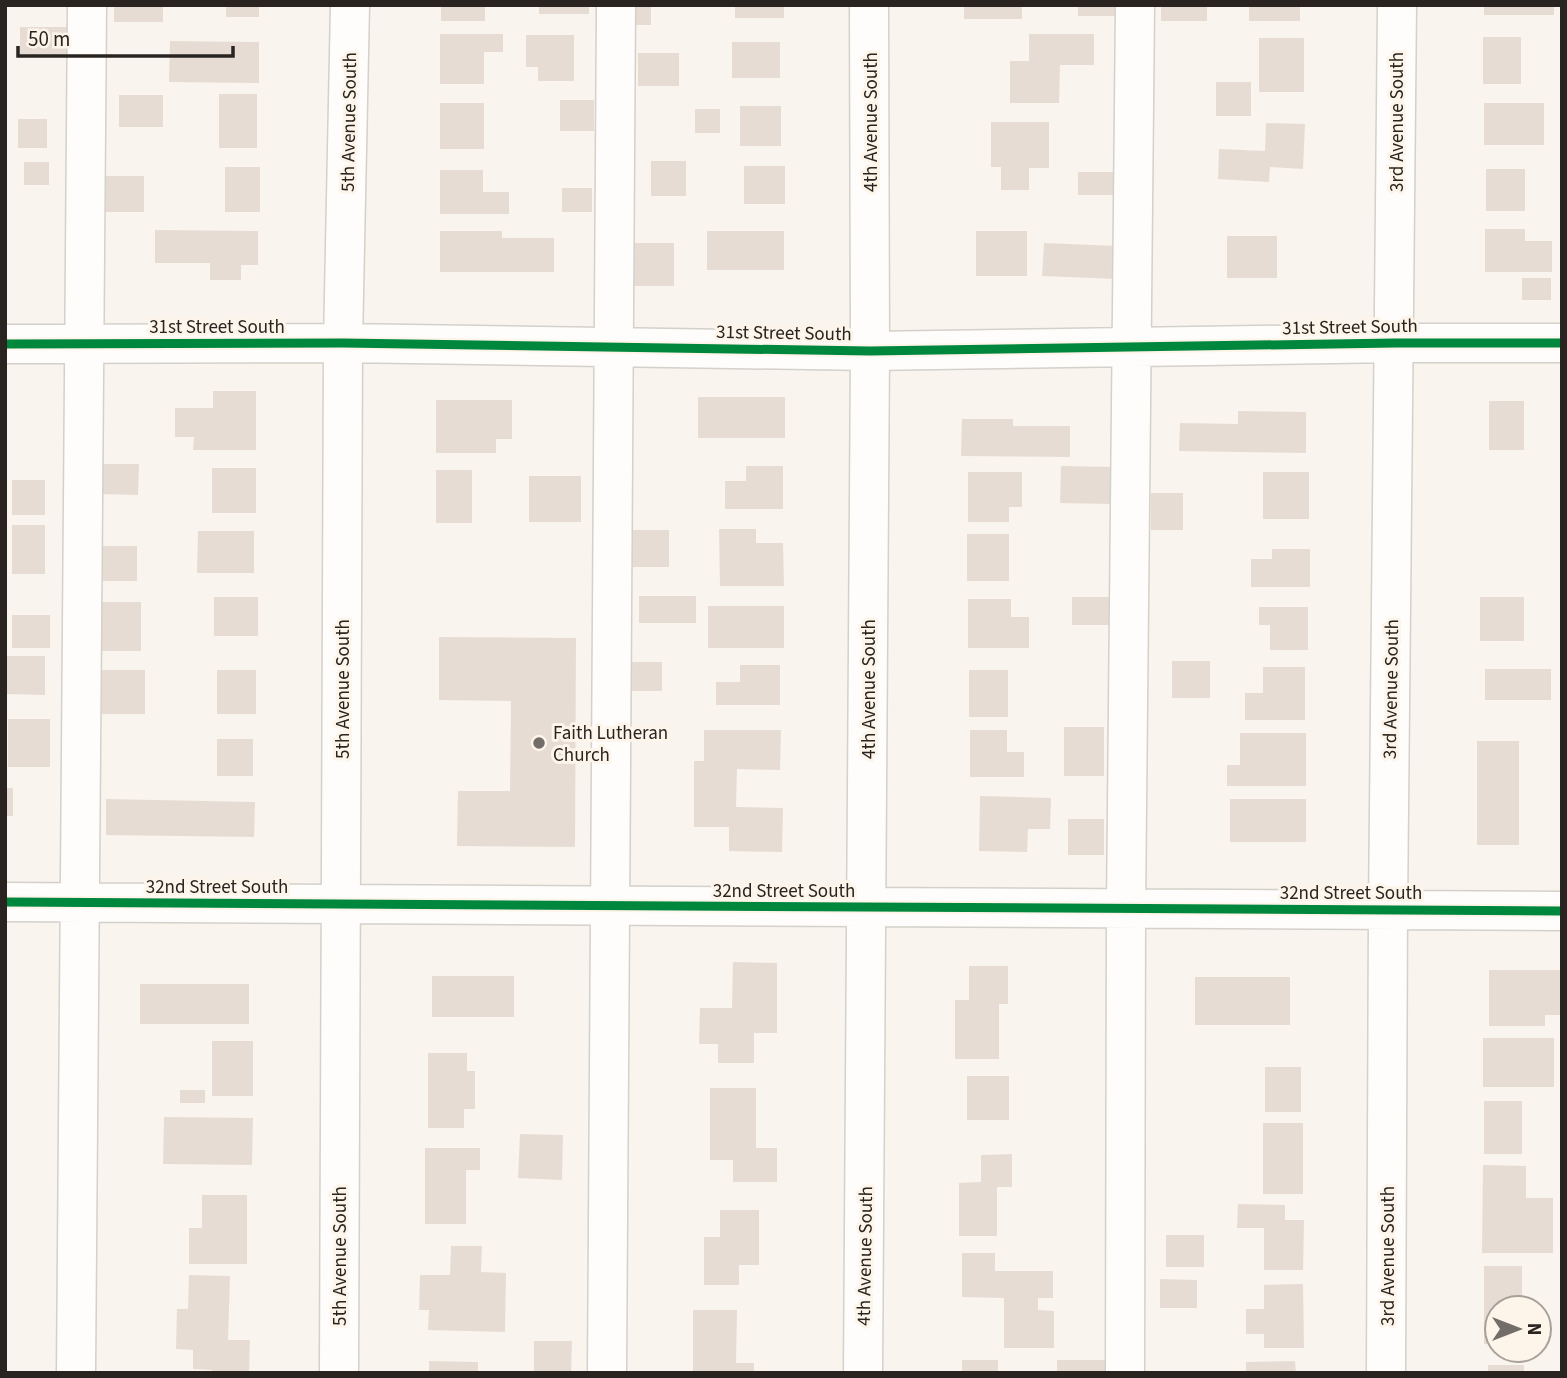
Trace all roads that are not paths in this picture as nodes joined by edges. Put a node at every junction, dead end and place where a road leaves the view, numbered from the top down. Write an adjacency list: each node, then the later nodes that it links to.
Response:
1 (87, 5): 10 (street)
2 (350, 5): 7 (street, 5th Avenue South)
3 (616, 5): 12 (street)
4 (869, 5): 14 (street, 4th Avenue South)
5 (1135, 5): 13 (street)
6 (1397, 5): 8 (street, 3rd Avenue South)
7 (344, 343): 10 (street, 31st Street South); 12 (street, 31st Street South); 17 (street, 5th Avenue South)
8 (1395, 343): 11 (street, 31st Street South); 13 (street, 31st Street South); 21 (street, 3rd Avenue South)
9 (5, 344): 10 (street, 31st Street South)
10 (85, 344): 16 (street)
11 (1562, 344)
12 (613, 347): 14 (street, 31st Street South); 18 (street)
13 (1132, 347): 14 (street, 31st Street South); 20 (street)
14 (870, 351): 19 (street, 4th Avenue South)
15 (5, 902): 16 (street, 32nd Street South)
16 (78, 902): 17 (street, 32nd Street South); 23 (street)
17 (342, 904): 18 (street, 32nd Street South); 24 (street, 5th Avenue South)
18 (611, 906): 19 (street, 32nd Street South); 25 (street)
19 (867, 908): 20 (street, 32nd Street South); 26 (street, 4th Avenue South)
20 (1126, 908): 21 (street, 32nd Street South); 27 (street)
21 (1388, 909): 22 (street, 32nd Street South); 28 (street, 3rd Avenue South)
22 (1562, 911)
23 (76, 1373)
24 (339, 1373)
25 (607, 1373)
26 (863, 1373)
27 (1125, 1373)
28 (1386, 1373)

